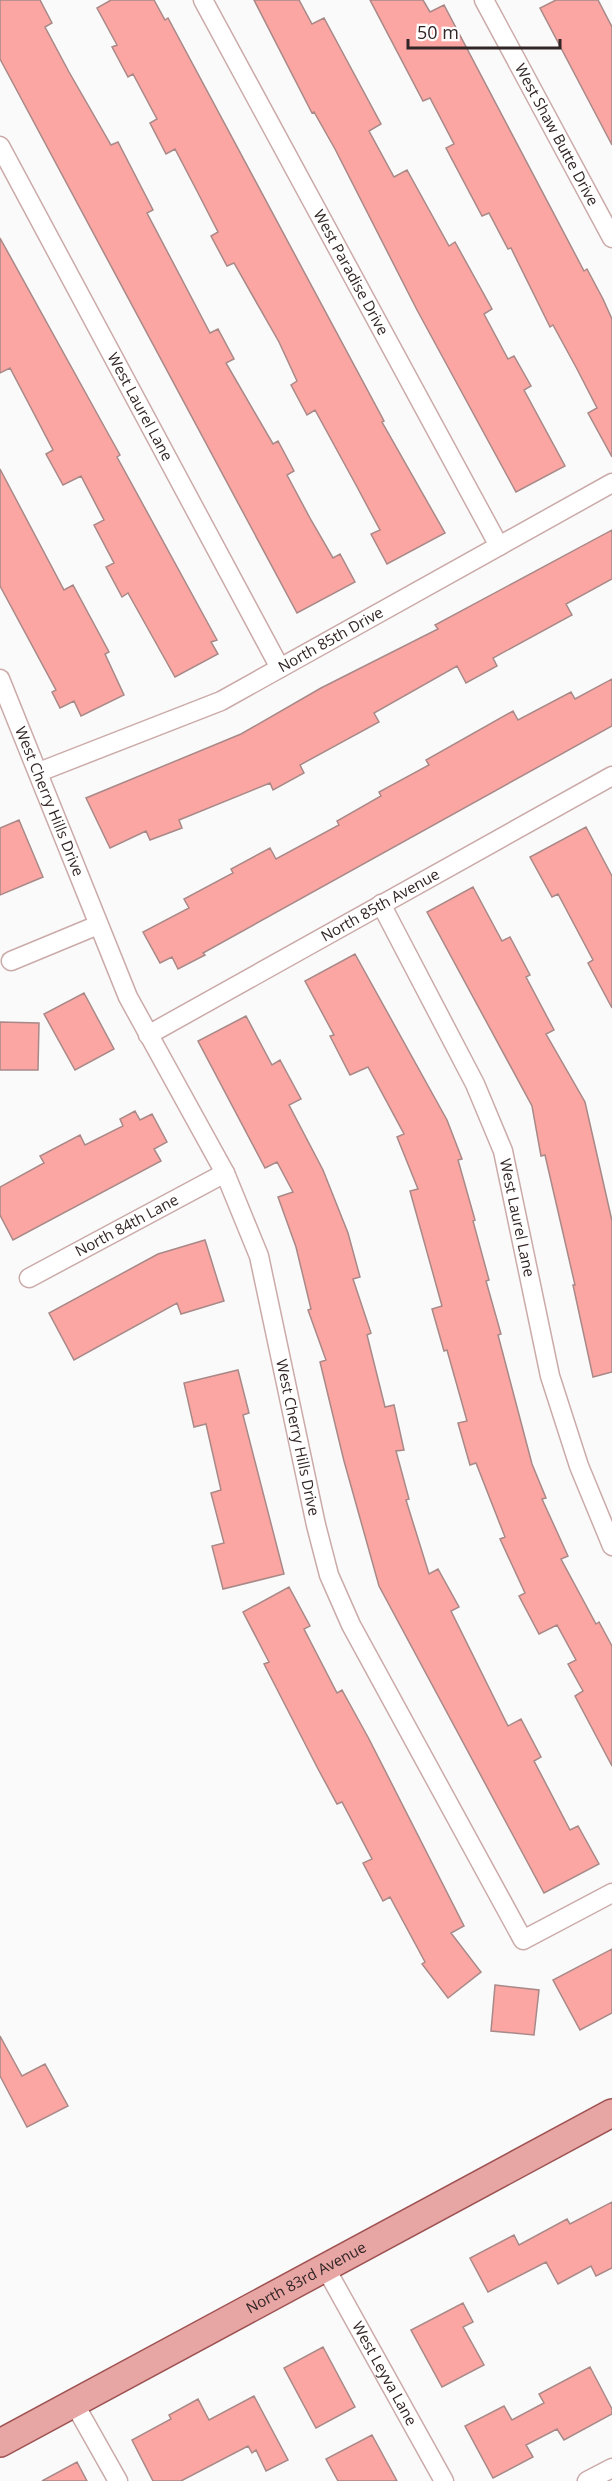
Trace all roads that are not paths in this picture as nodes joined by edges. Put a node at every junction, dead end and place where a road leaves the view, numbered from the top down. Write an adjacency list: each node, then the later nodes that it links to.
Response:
1 (204, 0): 6 (street, West Paradise Drive)
2 (484, 0): 4 (street, West Shaw Butte Drive)
3 (0, 146): 7 (street, West Laurel Lane)
4 (612, 238)
5 (612, 483): 6 (street, North 85th Drive)
6 (499, 546): 7 (street, North 85th Drive)
7 (280, 668): 9 (street, North 85th Drive)
8 (0, 679): 9 (street, West Cherry Hills Drive)
9 (39, 772): 12 (street, West Cherry Hills Drive)
10 (611, 780): 11 (street, North 85th Avenue)
11 (381, 904): 14 (street, North 85th Avenue); 17 (street, West Laurel Lane)
12 (98, 925): 13 (street); 14 (street, West Cherry Hills Drive)
13 (11, 961)
14 (148, 1035): 15 (street, West Cherry Hills Drive)
15 (225, 1173): 16 (street, North 84th Lane); 18 (street, West Cherry Hills Drive)
16 (29, 1278)
17 (612, 1546)
18 (612, 1893)
19 (612, 2113): 20 (main road, North 83rd Avenue)
20 (325, 2267): 21 (main road, North 83rd Avenue); 25 (street, West Leyva Lane)
21 (74, 2403): 22 (main road, North 83rd Avenue); 24 (street)
22 (0, 2443)
23 (612, 2468): 26 (street)
24 (118, 2481)
25 (444, 2481)
26 (587, 2481)

